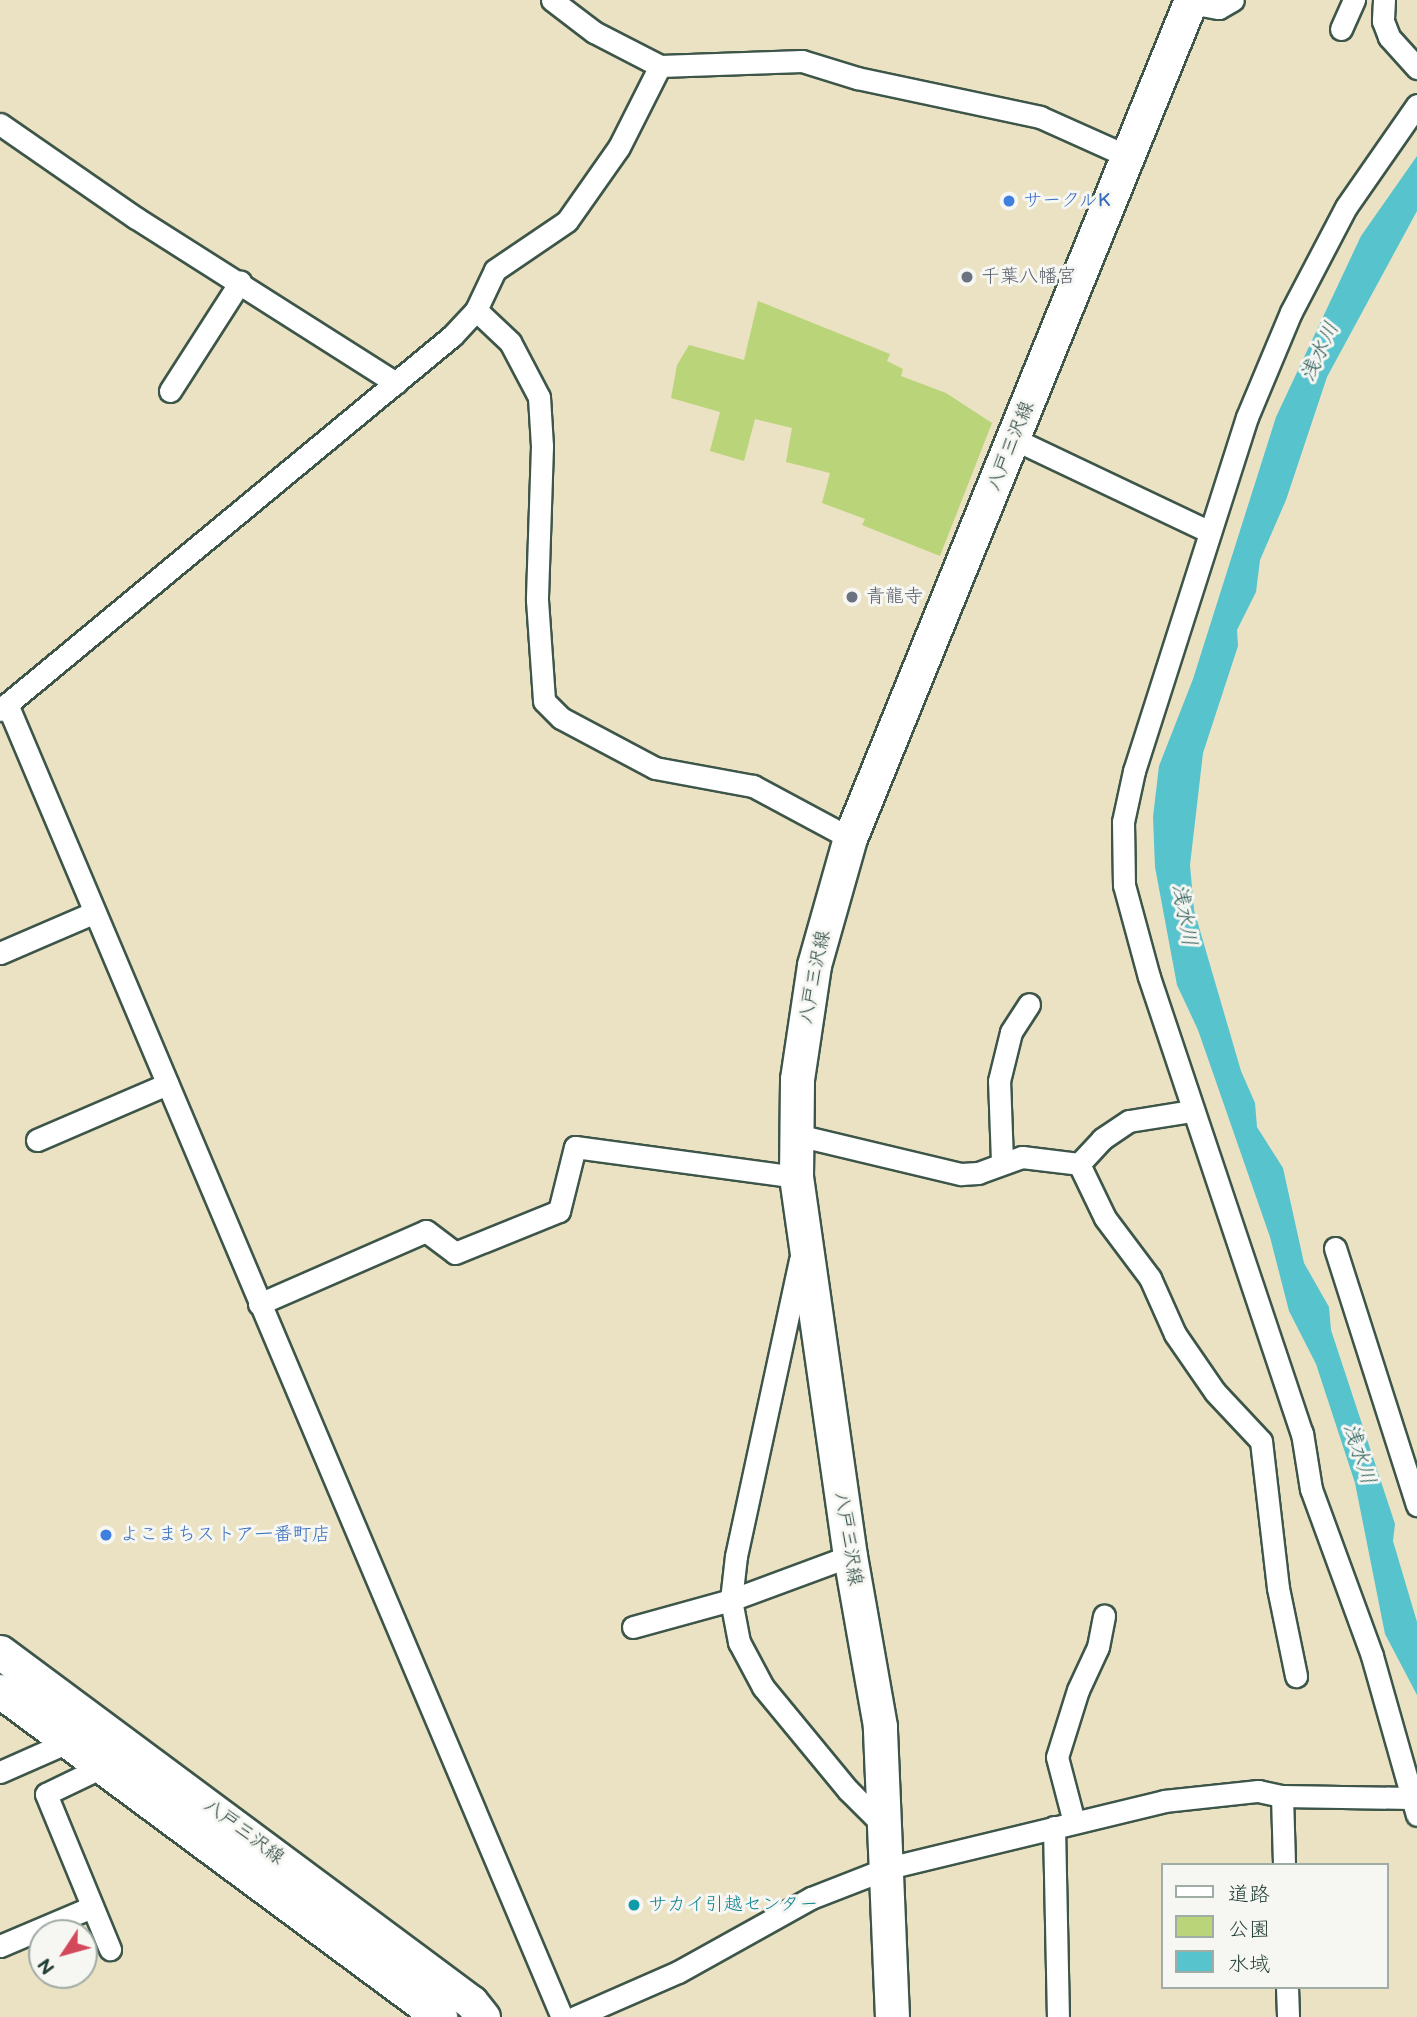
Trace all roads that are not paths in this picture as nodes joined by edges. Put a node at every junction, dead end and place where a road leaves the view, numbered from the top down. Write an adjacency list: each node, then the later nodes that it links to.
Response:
1 (552, 0): 7 (street)
2 (1233, 0): 5 (street)
3 (1354, 0): 6 (street)
4 (1384, 0): 8 (street)
5 (1191, 1): 11 (main road, 八戸三沢線)
6 (1341, 29)
7 (660, 66): 11 (street); 13 (street)
8 (1417, 68)
9 (1417, 105): 17 (street)
10 (0, 124): 12 (street)
11 (1127, 156): 16 (main road, 八戸三沢線)
12 (240, 282): 14 (street); 15 (street)
13 (476, 310): 14 (street); 19 (street)
14 (396, 383): 18 (street)
15 (170, 391)
16 (1014, 439): 17 (street); 19 (main road, 八戸三沢線)
17 (1208, 531): 24 (street)
18 (4, 707): 20 (street)
19 (850, 838): 25 (main road, 八戸三沢線)
20 (95, 912): 21 (street); 23 (street)
21 (0, 953)
22 (1029, 1004): 27 (street)
23 (167, 1084): 26 (street); 32 (street)
24 (1192, 1111): 28 (street); 45 (street)
25 (797, 1136): 27 (street); 29 (main road, 八戸三沢線)
26 (37, 1140)
27 (1002, 1161): 28 (street)
28 (1079, 1164): 39 (street)
29 (796, 1177): 30 (main road, 八戸三沢線); 32 (street)
30 (803, 1243): 34 (main road, 八戸三沢線); 35 (street)
31 (1335, 1248): 33 (street)
32 (259, 1304): 57 (street)
33 (1417, 1504)
34 (850, 1556): 35 (street); 48 (main road, 八戸三沢線)
35 (731, 1600): 37 (street); 48 (street)
36 (1104, 1616): 46 (street)
37 (633, 1627)
38 (0, 1652): 56 (main road, 八戸三沢線)
39 (1296, 1675)
40 (0, 1691): 41 (main road, 八戸三沢線)
41 (68, 1742): 42 (main road, 八戸三沢線); 43 (street)
42 (102, 1767): 51 (street); 55 (main road, 八戸三沢線)
43 (0, 1772)
44 (1282, 1796): 45 (street); 46 (street); 49 (street)
45 (1414, 1807)
46 (1074, 1822): 47 (street)
47 (1054, 1827): 50 (street); 60 (street)
48 (886, 1828): 50 (main road, 八戸三沢線)
49 (1284, 1863)
50 (888, 1868): 58 (street); 59 (main road, 八戸三沢線)
51 (92, 1907): 52 (street); 53 (street)
52 (0, 1945)
53 (110, 1949)
54 (1287, 1989): 61 (street)
55 (440, 2017)
56 (482, 2017)
57 (562, 2017)
58 (575, 2017)
59 (892, 2017)
60 (1058, 2017)
61 (1288, 2017)

